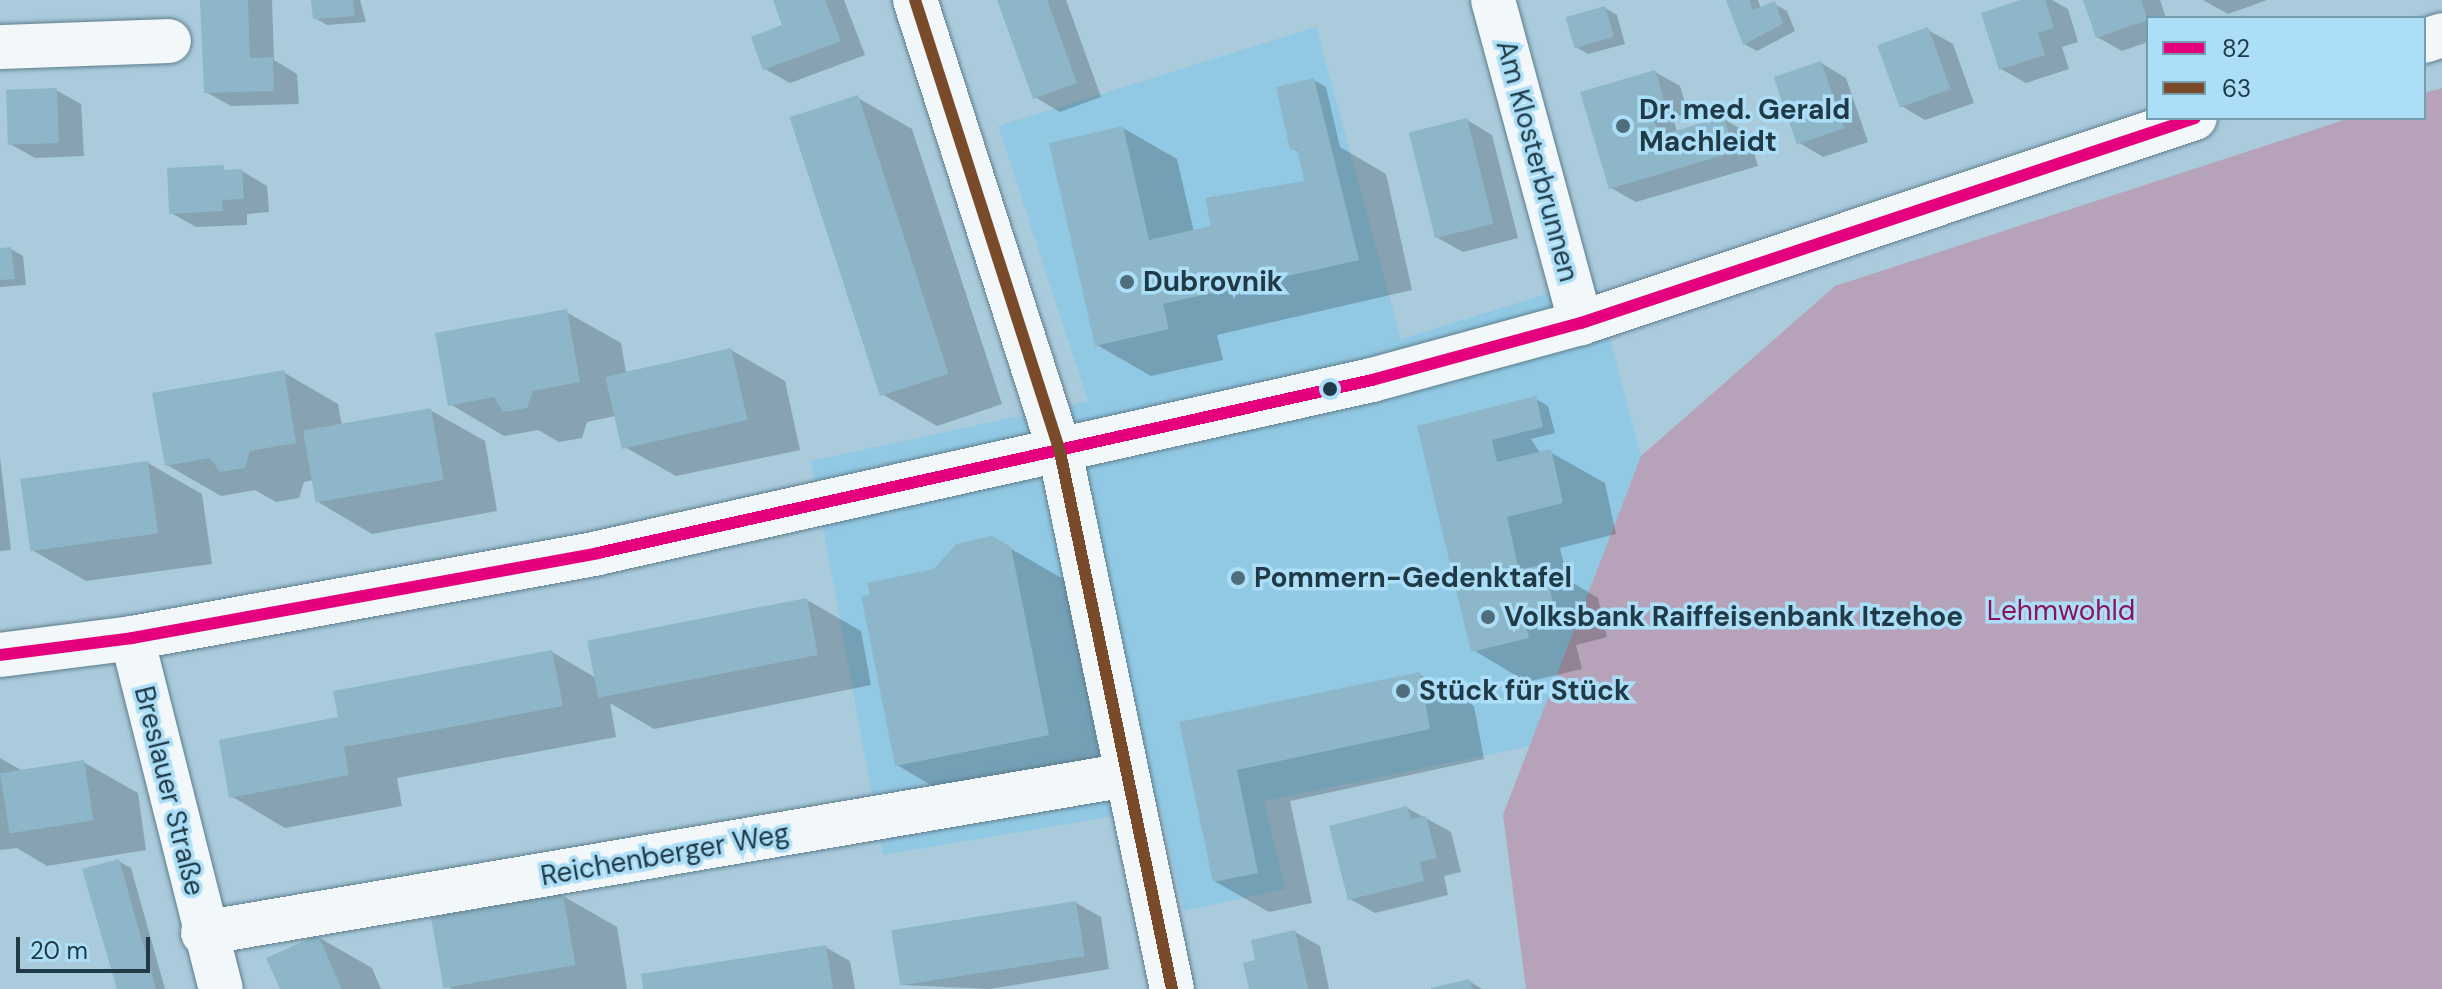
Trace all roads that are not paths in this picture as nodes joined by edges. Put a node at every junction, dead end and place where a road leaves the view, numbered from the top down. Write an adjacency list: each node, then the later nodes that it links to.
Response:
1 (915, 0): 7 (street)
2 (1493, 0): 6 (street, Am Klosterbrunnen)
3 (169, 41): 4 (street)
4 (0, 47)
5 (2189, 120): 6 (street)
6 (1581, 323): 7 (street)
7 (1060, 452): 8 (street); 10 (street)
8 (132, 638): 9 (street); 11 (street, Breslauer Straße)
9 (0, 655)
10 (1126, 775): 11 (street, Reichenberger Weg); 13 (street)
11 (203, 933): 12 (street, Breslauer Straße)
12 (221, 989)
13 (1172, 989)

